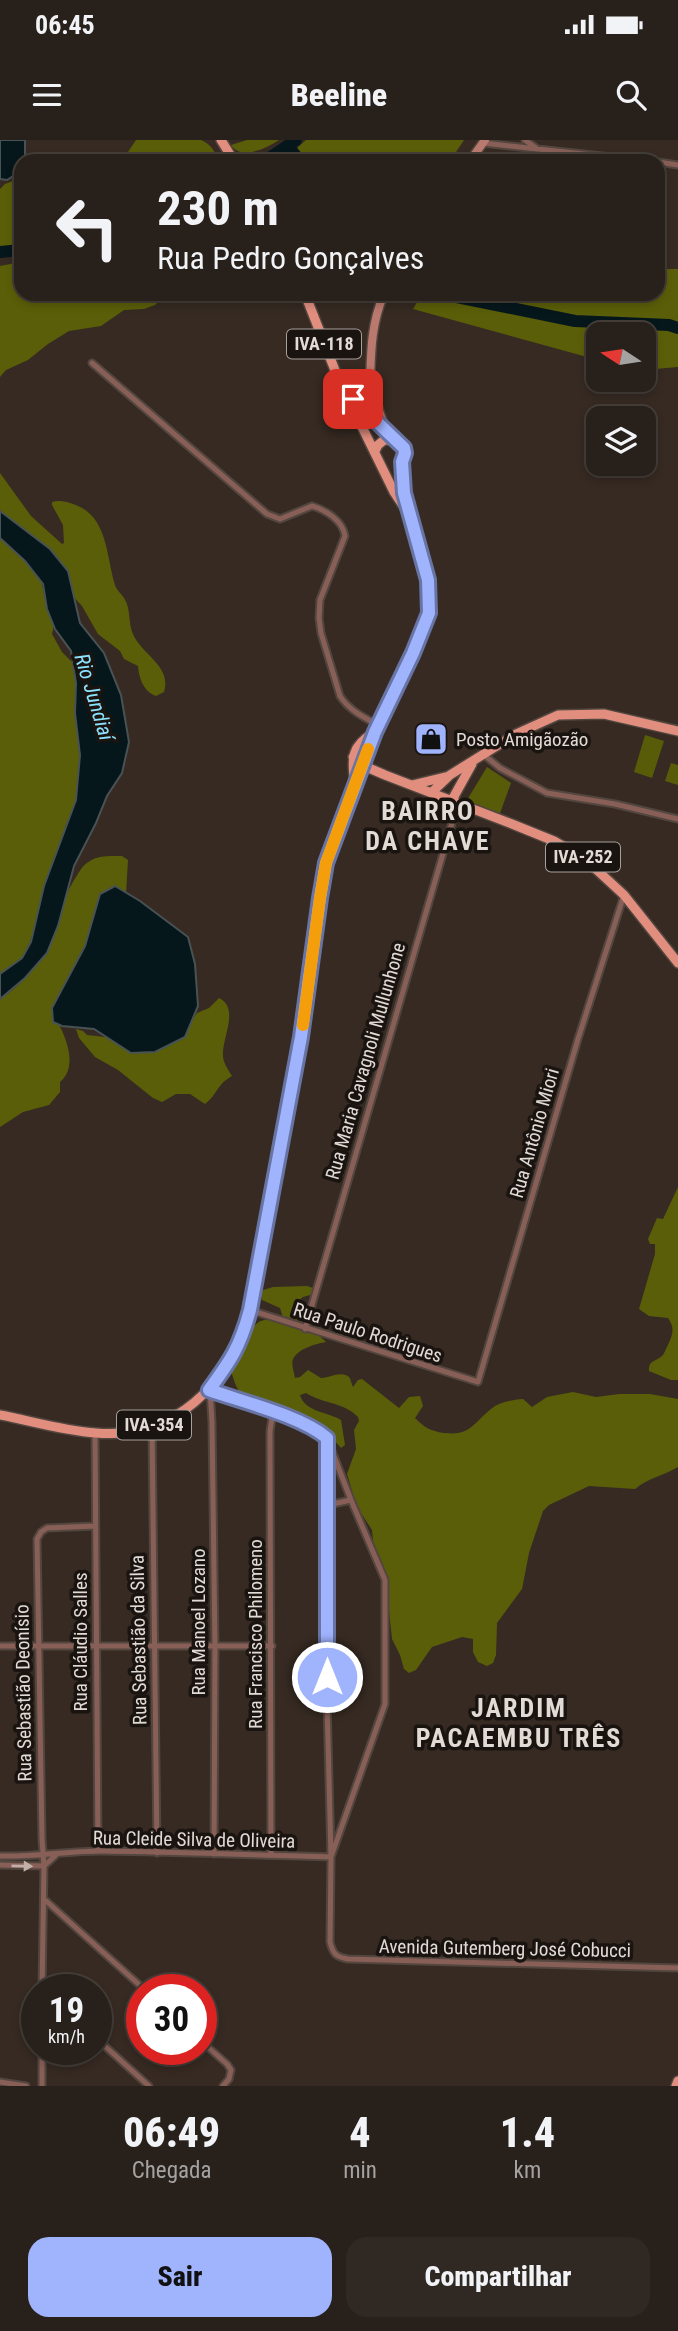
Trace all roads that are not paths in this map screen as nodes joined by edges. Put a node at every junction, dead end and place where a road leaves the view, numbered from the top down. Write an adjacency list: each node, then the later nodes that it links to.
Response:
1 (525, 140): 3 (street)
2 (484, 141): 3 (street)
3 (536, 148): 4 (street)
4 (588, 154)
5 (308, 301): 9 (main road, IVA-118)
6 (381, 301): 8 (main road)
7 (92, 363): 18 (street)
8 (370, 384): 10 (main road); 12 (main road)
9 (346, 393): 10 (main road, IVA-118); 11 (main road, IVA-118)
10 (366, 410): 11 (main road); 12 (main road, IVA-118)
11 (362, 427): 14 (main road, IVA-118)
12 (385, 428): 13 (main road, IVA-118)
13 (398, 440): 14 (main road); 15 (main road)
14 (375, 451): 16 (main road)
15 (402, 462): 16 (main road); 17 (main road, IVA-354)
16 (380, 464): 17 (main road, IVA-354)
17 (410, 516): 18 (main road, IVA-354)
18 (376, 729): 21 (main road); 23 (main road, IVA-354)
19 (678, 730): 20 (main road)
20 (484, 754): 22 (main road); 29 (street)
21 (352, 757): 23 (main road); 25 (main road)
22 (473, 762): 24 (main road); 28 (main road, Rua Maria Cavagnoli Mullunhone)
23 (362, 765): 25 (main road, IVA-354); 26 (main road, IVA-252)
24 (450, 775): 26 (main road); 27 (main road)
25 (355, 784): 32 (main road, IVA-354)
26 (412, 785): 27 (main road, IVA-252)
27 (431, 793): 28 (main road, IVA-252)
28 (455, 801): 30 (main road, IVA-252); 33 (street, Rua Maria Cavagnoli Mullunhone)
29 (678, 820)
30 (624, 895): 31 (main road, IVA-252); 34 (street, Rua Antônio Miori)
31 (678, 963)
32 (250, 1310): 33 (street, Rua Paulo Rodrigues); 35 (main road, IVA-354)
33 (305, 1329): 34 (street, Rua Paulo Rodrigues)
34 (478, 1382)
35 (209, 1390): 36 (street); 38 (main road, IVA-354); 49 (street, Rua Manoel Lozano)
36 (273, 1412): 40 (street); 48 (street, Rua Francisco Philomeno)
37 (0, 1415): 39 (main road, IVA-354)
38 (152, 1426): 39 (main road, IVA-354); 47 (street, Rua Sebastião da Silva)
39 (95, 1433): 43 (street, Rua Cláudio Salles)
40 (327, 1438): 41 (street); 42 (street)
41 (351, 1500): 42 (street); 57 (street)
42 (328, 1505): 57 (street)
43 (95, 1526): 45 (street, Rua Sebastião Deonísio); 46 (street, Rua Cláudio Salles)
44 (0, 1646): 45 (street)
45 (38, 1646): 46 (street); 53 (street, Rua Sebastião Deonísio)
46 (96, 1646): 47 (street); 50 (street, Rua Cláudio Salles)
47 (154, 1646): 49 (street); 51 (street, Rua Sebastião da Silva)
48 (272, 1646): 49 (street); 55 (street, Rua Francisco Philomeno)
49 (215, 1647): 52 (street, Rua Manoel Lozano)
50 (97, 1851): 51 (street, Rua Cleide Silva de Oliveira); 54 (street, Rua Cleide Silva de Oliveira)
51 (157, 1853): 52 (street, Rua Cleide Silva de Oliveira)
52 (214, 1854): 55 (street, Rua Cleide Silva de Oliveira)
53 (43, 1855): 54 (street, Rua Cleide Silva de Oliveira); 56 (street, Rua Cleide Silva de Oliveira); 59 (street, Rua Sebastião Deonísio)
54 (56, 1855): 59 (street)
55 (271, 1855): 57 (street, Rua Cleide Silva de Oliveira)
56 (0, 1856)
57 (331, 1857): 61 (street, Avenida Gutemberg José Cobucci)
58 (0, 1865): 59 (street, one-way to 59)
59 (44, 1866): 60 (street, Rua Sebastião Deonísio)
60 (44, 1899): 62 (street, Rua Sebastião Deonísio); 63 (street)
61 (678, 1968)
62 (42, 1974)
63 (127, 1974)
64 (112, 2052): 70 (street)
65 (217, 2055): 71 (street)
66 (42, 2065): 69 (street)
67 (0, 2082): 68 (street)
68 (26, 2086)
69 (42, 2086)
70 (149, 2086)
71 (223, 2086)

